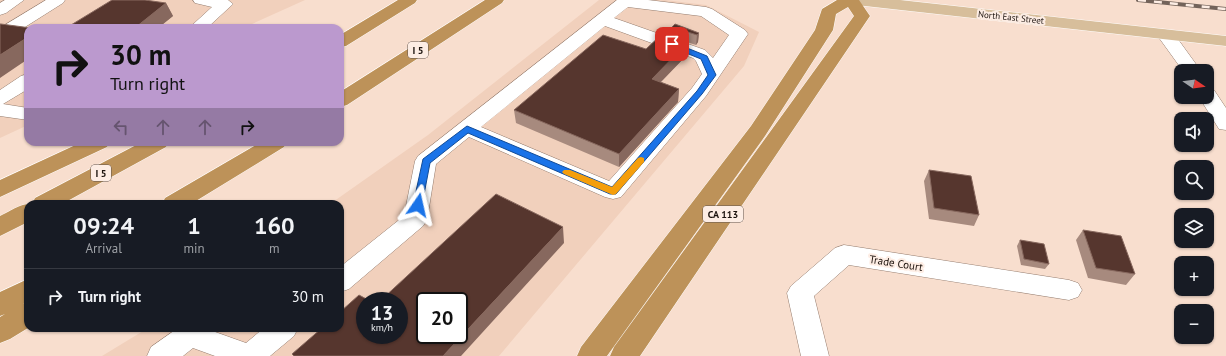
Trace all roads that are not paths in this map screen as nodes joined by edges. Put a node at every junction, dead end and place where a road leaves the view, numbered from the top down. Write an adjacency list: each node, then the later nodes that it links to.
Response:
1 (16, 0): 10 (street)
2 (56, 0): 14 (street)
3 (201, 0): 12 (street)
4 (404, 0): 13 (highway)
5 (409, 0): 17 (highway)
6 (496, 0): 22 (highway, I 5)
7 (850, 0): 48 (highway); 49 (highway, CA 113)
8 (856, 0): 15 (main road, North East Street)
9 (626, 1): 11 (street); 20 (street)
10 (0, 10)
11 (603, 20): 20 (street); 28 (street)
12 (202, 24)
13 (344, 26)
14 (2, 34): 16 (street)
15 (1166, 35): 18 (main road, North East Street); 19 (street)
16 (24, 36)
17 (344, 40)
18 (1226, 41)
19 (1187, 64)
20 (712, 75): 28 (street)
21 (24, 83): 23 (street)
22 (344, 98)
23 (0, 99)
24 (1213, 104): 27 (street)
25 (0, 110): 26 (street)
26 (24, 113)
27 (1226, 124)
28 (467, 129): 39 (street)
29 (91, 146): 33 (highway)
30 (152, 146): 34 (highway, I 5)
31 (270, 146): 35 (highway)
32 (270, 146): 36 (highway)
33 (0, 189)
34 (50, 200)
35 (180, 200)
36 (196, 200)
37 (24, 214): 38 (highway)
38 (0, 226)
39 (344, 279)
40 (1069, 290): 50 (street, Trade Court)
41 (24, 291): 42 (highway)
42 (0, 305)
43 (24, 316): 44 (highway)
44 (0, 331)
45 (279, 332): 47 (street)
46 (161, 356): 47 (street)
47 (249, 356)
48 (591, 356)
49 (624, 356)
50 (815, 356)

